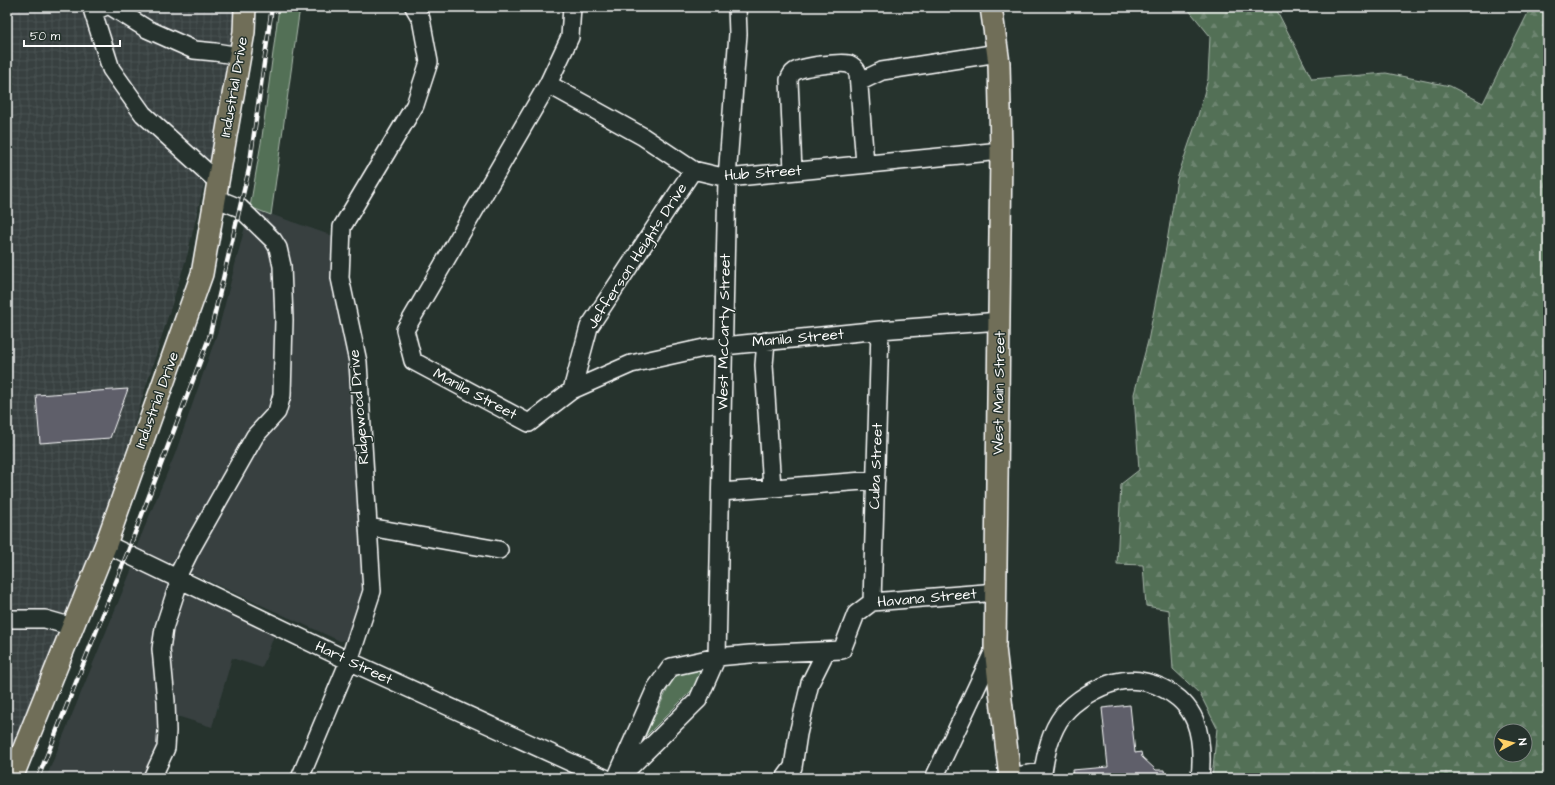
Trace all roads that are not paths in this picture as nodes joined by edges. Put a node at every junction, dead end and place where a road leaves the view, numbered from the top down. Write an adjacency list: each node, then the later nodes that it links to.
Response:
1 (104, 7): 17 (street)
2 (112, 7): 9 (street)
3 (245, 7): 9 (main road, Industrial Drive)
4 (414, 7): 26 (street, Ridgewood Drive)
5 (572, 7): 11 (street)
6 (737, 7): 16 (street, West McCarty Street)
7 (991, 7): 8 (main road, West Main Street)
8 (998, 53): 10 (street); 12 (main road, West Main Street)
9 (240, 56): 17 (main road, Industrial Drive)
10 (859, 82): 13 (street); 15 (street)
11 (548, 84): 14 (street, Hub Street); 22 (street, Manila Street)
12 (1001, 151): 13 (street, Hub Street); 18 (main road, West Main Street)
13 (865, 164): 15 (street, Hub Street)
14 (693, 170): 16 (street, Hub Street); 22 (street, Jefferson Heights Drive)
15 (793, 171): 16 (street, Hub Street)
16 (727, 178): 21 (street, West McCarty Street)
17 (217, 190): 27 (main road, Industrial Drive); 29 (street)
18 (1000, 322): 19 (street, Manila Street); 30 (main road, West Main Street)
19 (880, 330): 20 (street, Manila Street); 23 (street, Cuba Street)
20 (766, 341): 21 (street, Manila Street); 24 (street)
21 (724, 345): 22 (street, Manila Street); 25 (street, West McCarty Street)
22 (572, 390)
23 (876, 480): 24 (street); 31 (street, Cuba Street)
24 (772, 488): 25 (street)
25 (721, 492): 36 (street, West McCarty Street)
26 (369, 527): 28 (street); 37 (street, Ridgewood Drive)
27 (106, 544): 29 (street, Hart Street); 33 (main road, Industrial Drive)
28 (500, 550)
29 (179, 578): 37 (street, Hart Street); 40 (street)
30 (997, 592): 31 (street, Havana Street); 34 (main road, West Main Street)
31 (872, 602): 35 (street, Havana Street)
32 (7, 619): 33 (street)
33 (73, 627): 39 (main road, Industrial Drive)
34 (995, 648): 45 (street); 46 (main road, West Main Street)
35 (826, 651): 36 (street, Havana Street); 44 (street)
36 (717, 657): 43 (street, West McCarty Street); 43 (street, West McCarty Street)
37 (350, 661): 41 (street, Ridgewood Drive); 42 (street, Hart Street)
38 (1044, 775): 46 (street); 47 (street)
39 (12, 778)
40 (152, 778)
41 (300, 778)
42 (605, 778)
43 (617, 778)
44 (785, 778)
45 (934, 778)
46 (1010, 778)
47 (1200, 778)

